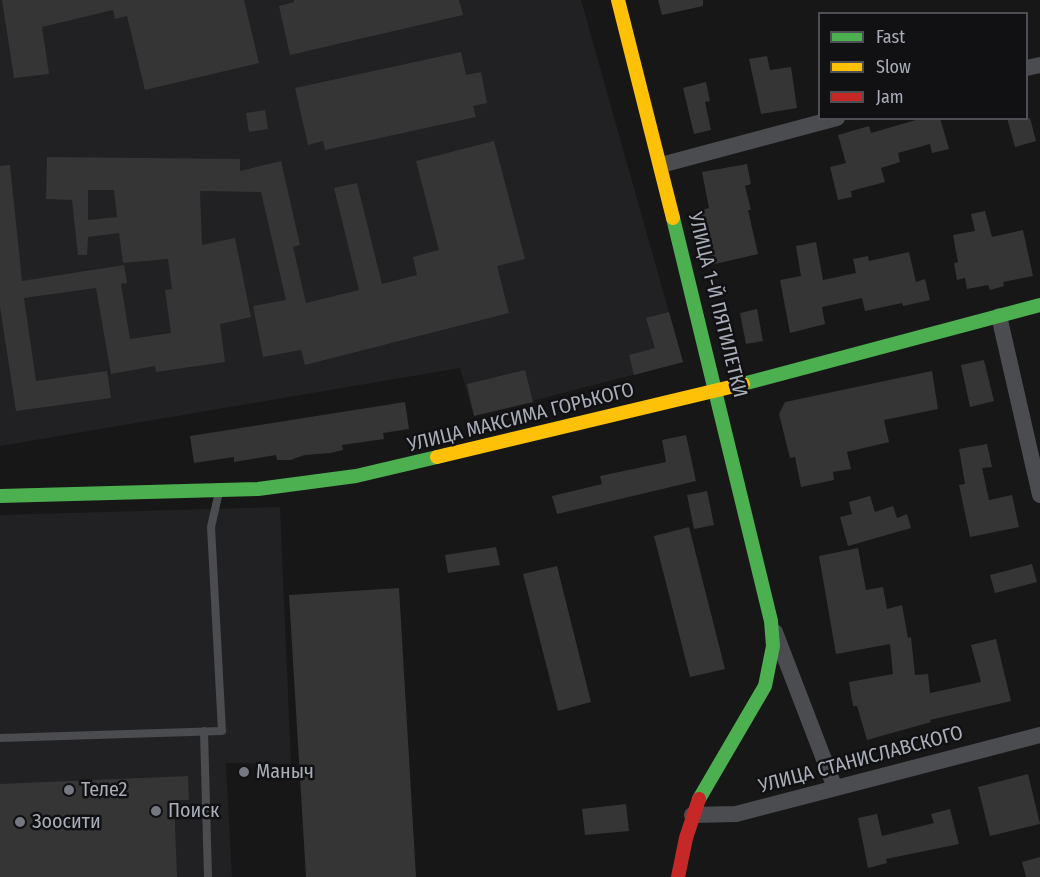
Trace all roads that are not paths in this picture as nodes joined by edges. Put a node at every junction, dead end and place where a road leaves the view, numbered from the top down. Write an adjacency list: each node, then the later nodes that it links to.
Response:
1 (618, 0): 3 (main road, УЛИЦА 1-Й ПЯТИЛЕТКИ)
2 (830, 120): 3 (street)
3 (661, 165): 6 (main road, УЛИЦА 1-Й ПЯТИЛЕТКИ)
4 (1040, 305): 5 (main road, УЛИЦА МАКСИМА ГОРЬКОГО)
5 (999, 316): 6 (main road, УЛИЦА МАКСИМА ГОРЬКОГО); 8 (street)
6 (716, 391): 7 (main road, УЛИЦА МАКСИМА ГОРЬКОГО); 10 (main road, УЛИЦА 1-Й ПЯТИЛЕТКИ)
7 (219, 491): 9 (main road, УЛИЦА МАКСИМА ГОРЬКОГО); 11 (lane)
8 (1040, 495)
9 (0, 496)
10 (771, 621): 14 (street, УЛИЦА 1-Й ПЯТИЛЕТКИ); 15 (main road, УЛИЦА 1-Й ПЯТИЛЕТКИ)
11 (204, 731): 13 (lane); 16 (lane)
12 (1040, 735): 14 (street, УЛИЦА СТАНИСЛАВСКОГО)
13 (0, 738)
14 (835, 788): 15 (street, УЛИЦА СТАНИСЛАВСКОГО)
15 (692, 815): 17 (main road, УЛИЦА 1-Й ПЯТИЛЕТКИ)
16 (208, 877)
17 (678, 877)

